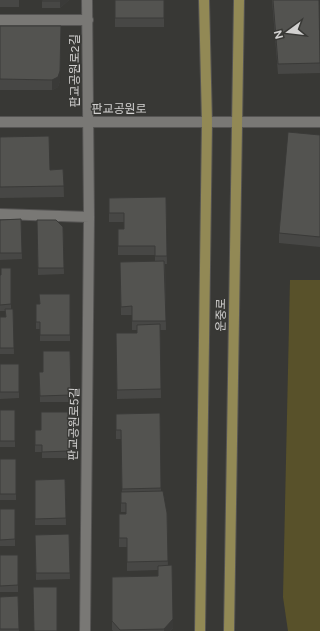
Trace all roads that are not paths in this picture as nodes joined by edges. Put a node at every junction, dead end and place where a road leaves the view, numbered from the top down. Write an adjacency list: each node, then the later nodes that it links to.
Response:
1 (87, 0): 5 (street, 판교공원로2길)
2 (204, 0): 8 (main road, 운중로)
3 (239, 0): 9 (main road, 운중로)
4 (0, 20): 5 (street, 판교공원로2길)
5 (88, 20): 7 (street, 판교공원로2길)
6 (0, 122): 7 (street, 판교공원로)
7 (88, 122): 8 (street, 판교공원로); 12 (street, 판교공원로5길)
8 (207, 122): 9 (street, 판교공원로); 14 (main road, 운중로)
9 (237, 122): 10 (street, 판교공원로); 15 (main road, 운중로)
10 (320, 122)
11 (0, 214): 12 (street)
12 (89, 216): 13 (street, 판교공원로5길)
13 (85, 631)
14 (200, 631)
15 (229, 631)

